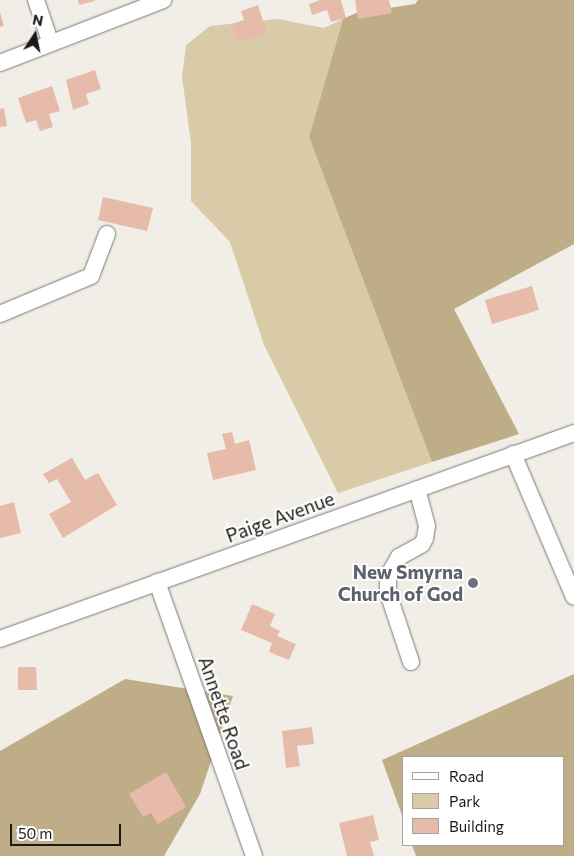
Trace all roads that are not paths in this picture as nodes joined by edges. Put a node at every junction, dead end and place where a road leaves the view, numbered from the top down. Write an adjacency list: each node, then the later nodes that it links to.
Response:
1 (36, 0): 3 (street)
2 (163, 0): 3 (street)
3 (51, 44): 4 (street)
4 (0, 62)
5 (107, 234): 6 (street)
6 (0, 314)
7 (574, 433): 8 (street, Paige Avenue)
8 (513, 454): 9 (street, Paige Avenue); 11 (street)
9 (417, 489): 10 (street, Paige Avenue); 13 (street)
10 (157, 582): 12 (street, Paige Avenue); 14 (street, Annette Road)
11 (574, 597)
12 (0, 639)
13 (411, 662)
14 (254, 856)

